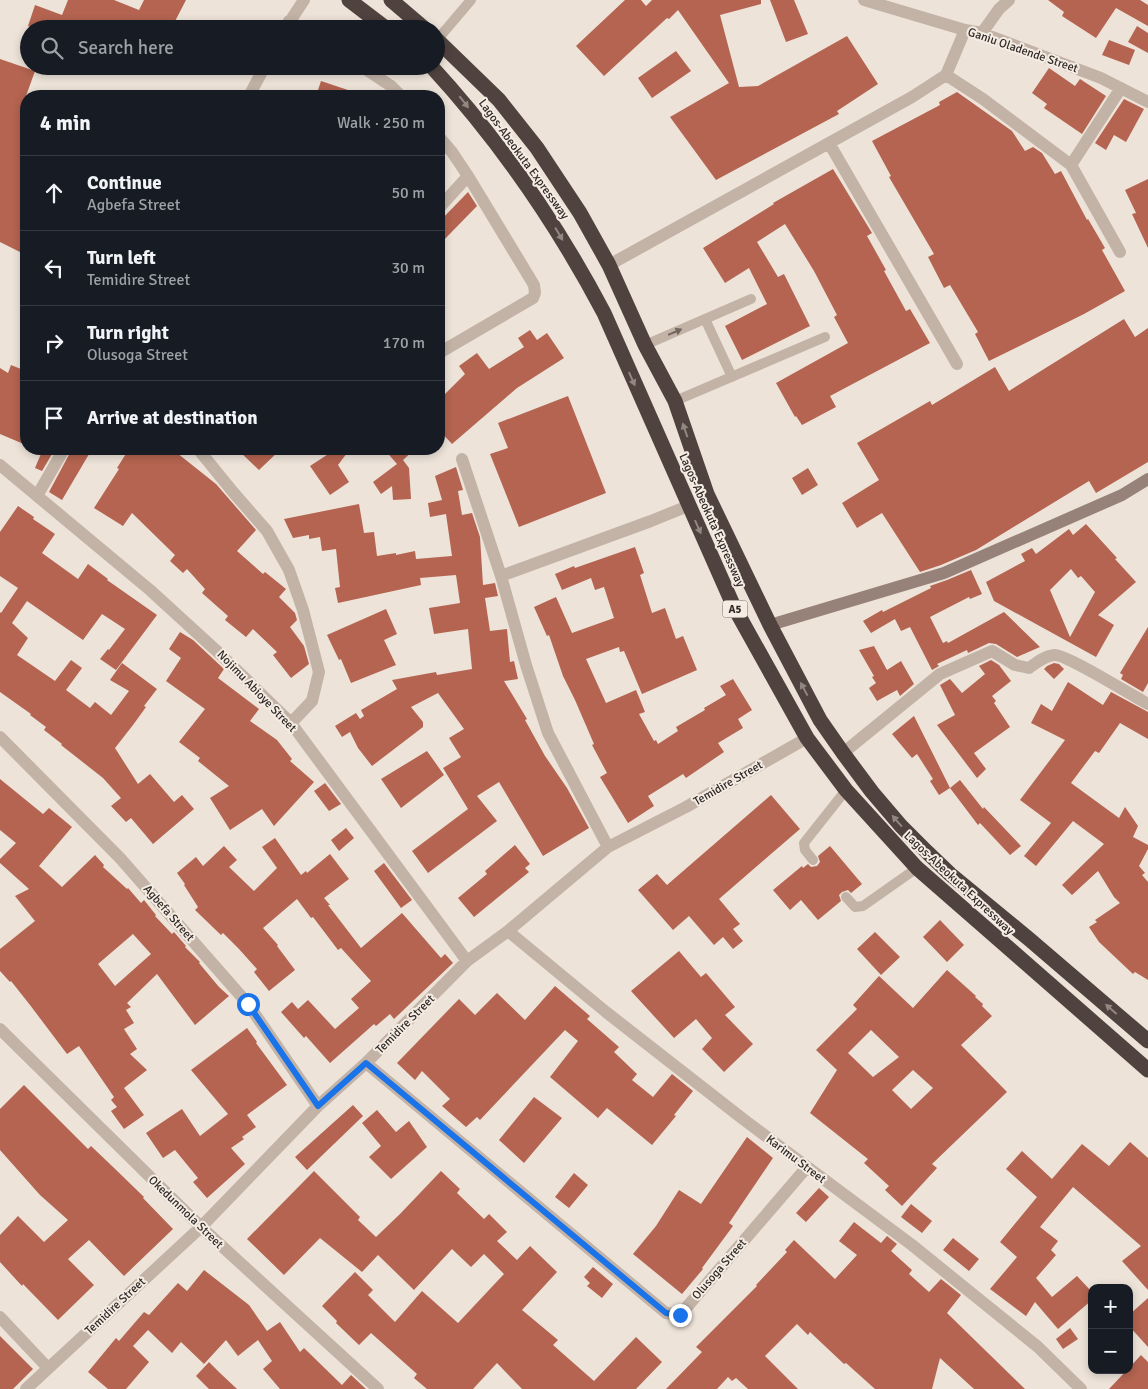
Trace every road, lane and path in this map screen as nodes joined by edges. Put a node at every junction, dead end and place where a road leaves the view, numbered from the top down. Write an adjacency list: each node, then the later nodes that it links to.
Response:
1 (304, 0): 7 (street)
2 (349, 0): 8 (highway)
3 (391, 0): 9 (highway)
4 (471, 0): 10 (lane)
5 (864, 0): 11 (street, Ganiu Oladende Street)
6 (1009, 0): 12 (street)
7 (290, 20)
8 (375, 20)
9 (414, 20)
10 (445, 30)
11 (965, 30): 12 (street, Ganiu Oladende Street); 17 (street)
12 (982, 33): 18 (street, Ganiu Oladende Street)
13 (445, 47): 28 (highway, Lagos-Abeokuta Expressway / A5)
14 (260, 75): 19 (street)
15 (374, 75): 20 (street)
16 (439, 75): 43 (highway, Lagos-Abeokuta Expressway / A5, one-way to 43)
17 (946, 75): 22 (street); 24 (street)
18 (1121, 88): 21 (street, Ganiu Oladende Street); 24 (street)
19 (252, 90)
20 (395, 90)
21 (1148, 102)
22 (829, 143): 28 (street); 34 (street)
23 (445, 144): 25 (street)
24 (1071, 165): 27 (street)
25 (468, 176): 26 (street); 33 (street)
26 (445, 201)
27 (1120, 252)
28 (609, 265): 32 (highway, Lagos-Abeokuta Expressway / A5)
29 (751, 299): 30 (lane)
30 (705, 319): 32 (lane, one-way to 30); 35 (lane)
31 (826, 337): 35 (lane)
32 (646, 345): 36 (highway, Lagos-Abeokuta Expressway / A5)
33 (445, 349)
34 (957, 364)
35 (732, 377): 36 (lane)
36 (675, 401): 45 (highway, Lagos-Abeokuta Expressway / A5, one-way to 36)
37 (61, 455): 42 (street)
38 (203, 455): 47 (street)
39 (462, 459): 44 (street)
40 (0, 465): 42 (street, Nojimu Abioye Street)
41 (1148, 479): 45 (main road)
42 (37, 496): 47 (street, Nojimu Abioye Street)
43 (688, 506): 44 (street); 49 (highway, Lagos-Abeokuta Expressway / A5, one-way to 49)
44 (500, 576): 52 (street)
45 (770, 625): 50 (highway, Lagos-Abeokuta Expressway / A5, one-way to 45)
46 (1148, 704): 50 (street)
47 (290, 723): 57 (street, Nojimu Abioye Street)
48 (0, 737): 62 (street, Agbefa Street)
49 (808, 738): 51 (highway, Lagos-Abeokuta Expressway / A5); 52 (street, Temidire Street)
50 (843, 753): 59 (highway, Lagos-Abeokuta Expressway / A5, one-way to 50)
51 (846, 790): 53 (lane); 54 (highway, Lagos-Abeokuta Expressway / A5)
52 (608, 847): 56 (street, Temidire Street)
53 (813, 860)
54 (917, 868): 55 (lane); 61 (highway, Lagos-Abeokuta Expressway / A5)
55 (846, 897)
56 (508, 931): 57 (street, Temidire Street); 63 (street, Karimu Street)
57 (467, 961): 60 (street, Temidire Street)
58 (0, 1029): 64 (street, Okedunmola Street)
59 (1148, 1041)
60 (366, 1063): 62 (street, Temidire Street); 63 (street, Olusoga Street)
61 (1148, 1070)
62 (318, 1106): 64 (street, Temidire Street)
63 (807, 1167): 69 (street, Karimu Street)
64 (200, 1227): 66 (street, Temidire Street); 68 (street, Okedunmola Street)
65 (0, 1317): 66 (street)
66 (48, 1368): 67 (street, Temidire Street)
67 (33, 1387)
68 (378, 1389)
69 (1081, 1389)

